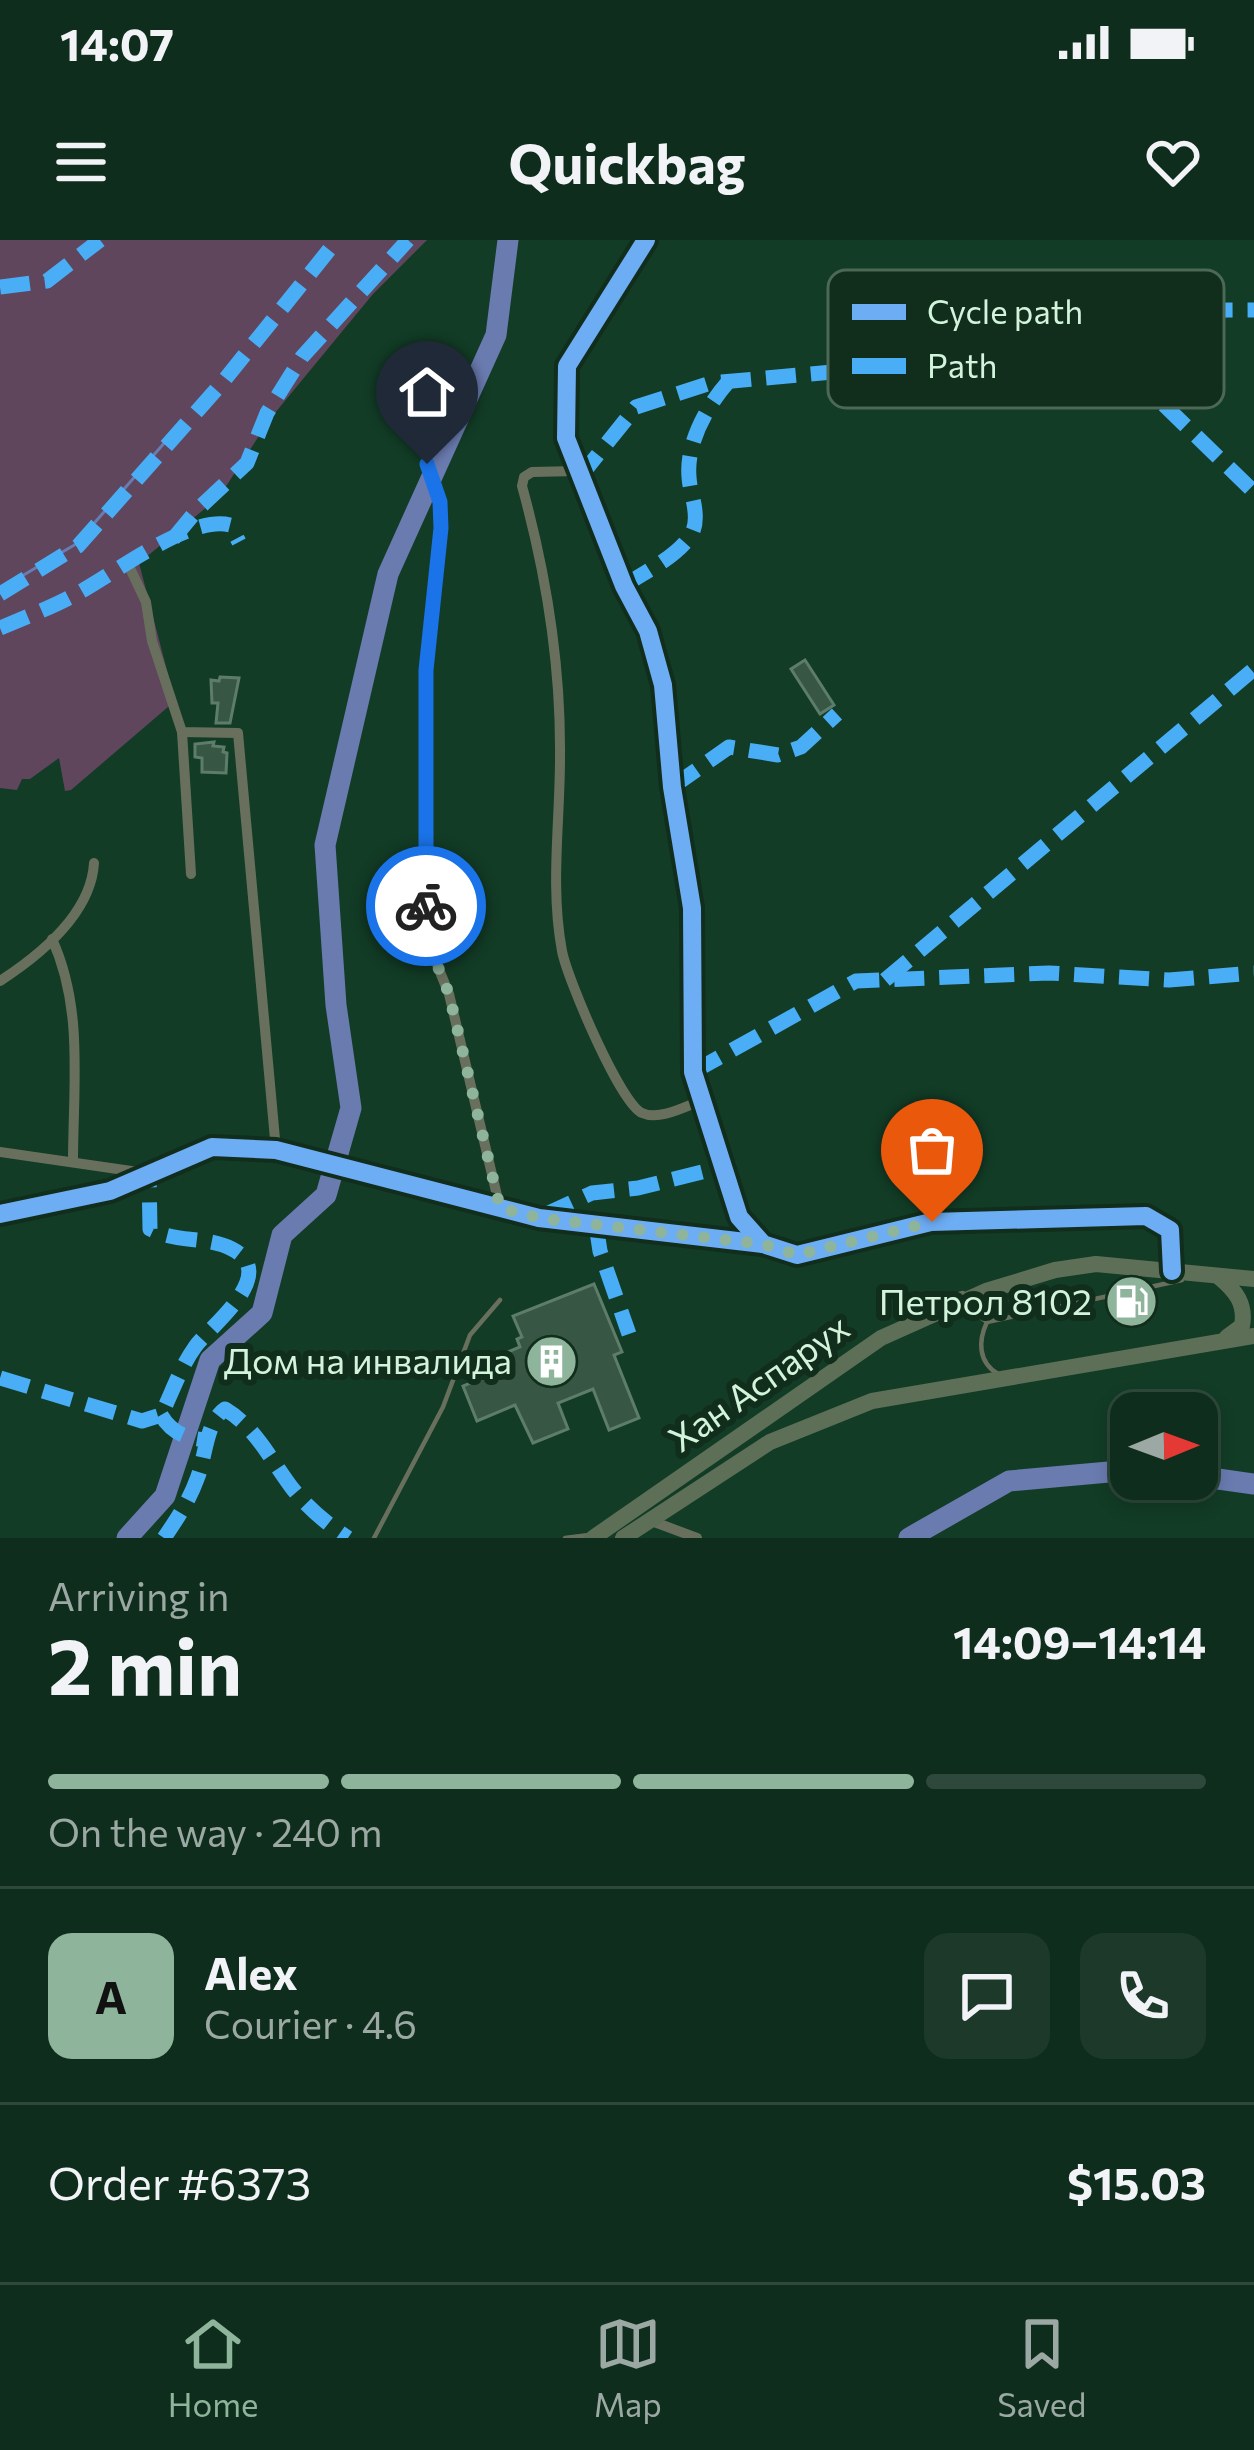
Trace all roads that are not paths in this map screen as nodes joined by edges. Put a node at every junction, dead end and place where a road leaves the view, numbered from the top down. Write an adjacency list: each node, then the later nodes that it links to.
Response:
1 (646, 240): 3 (street)
2 (427, 464): 15 (street)
3 (577, 471): 10 (street); 10 (street)
4 (128, 564): 5 (street)
5 (182, 732): 7 (street); 11 (street)
6 (94, 862): 8 (street)
7 (191, 874)
8 (52, 939): 9 (street); 13 (street)
9 (0, 981)
10 (704, 1100): 17 (street)
11 (276, 1150): 14 (street); 15 (street)
12 (0, 1153): 13 (street)
13 (73, 1162): 14 (street)
14 (148, 1173): 16 (street)
15 (500, 1208): 17 (street)
16 (0, 1214)
17 (763, 1244): 18 (street)
18 (1172, 1271): 19 (main road, Хан Аспарух); 22 (main road, Хан Аспарух)
19 (1212, 1276): 20 (main road, Хан Аспарух); 21 (lane); 29 (main road)
20 (1254, 1279)
21 (1141, 1289)
22 (986, 1291): 25 (main road, Хан Аспарух); 27 (lane)
23 (1118, 1294): 26 (lane)
24 (500, 1300): 33 (lane)
25 (958, 1303): 26 (lane); 27 (main road, Хан Аспарух)
26 (987, 1322): 30 (lane)
27 (900, 1328): 32 (main road, Хан Аспарух)
28 (1254, 1336): 29 (main road, Хан Аспарух)
29 (1220, 1341): 30 (main road, Хан Аспарух)
30 (1014, 1377): 31 (main road, Хан Аспарух)
31 (649, 1520): 35 (main road, Хан Аспарух); 36 (street)
32 (594, 1537): 34 (lane)
33 (374, 1538)
34 (565, 1538)
35 (623, 1538)
36 (697, 1538)

